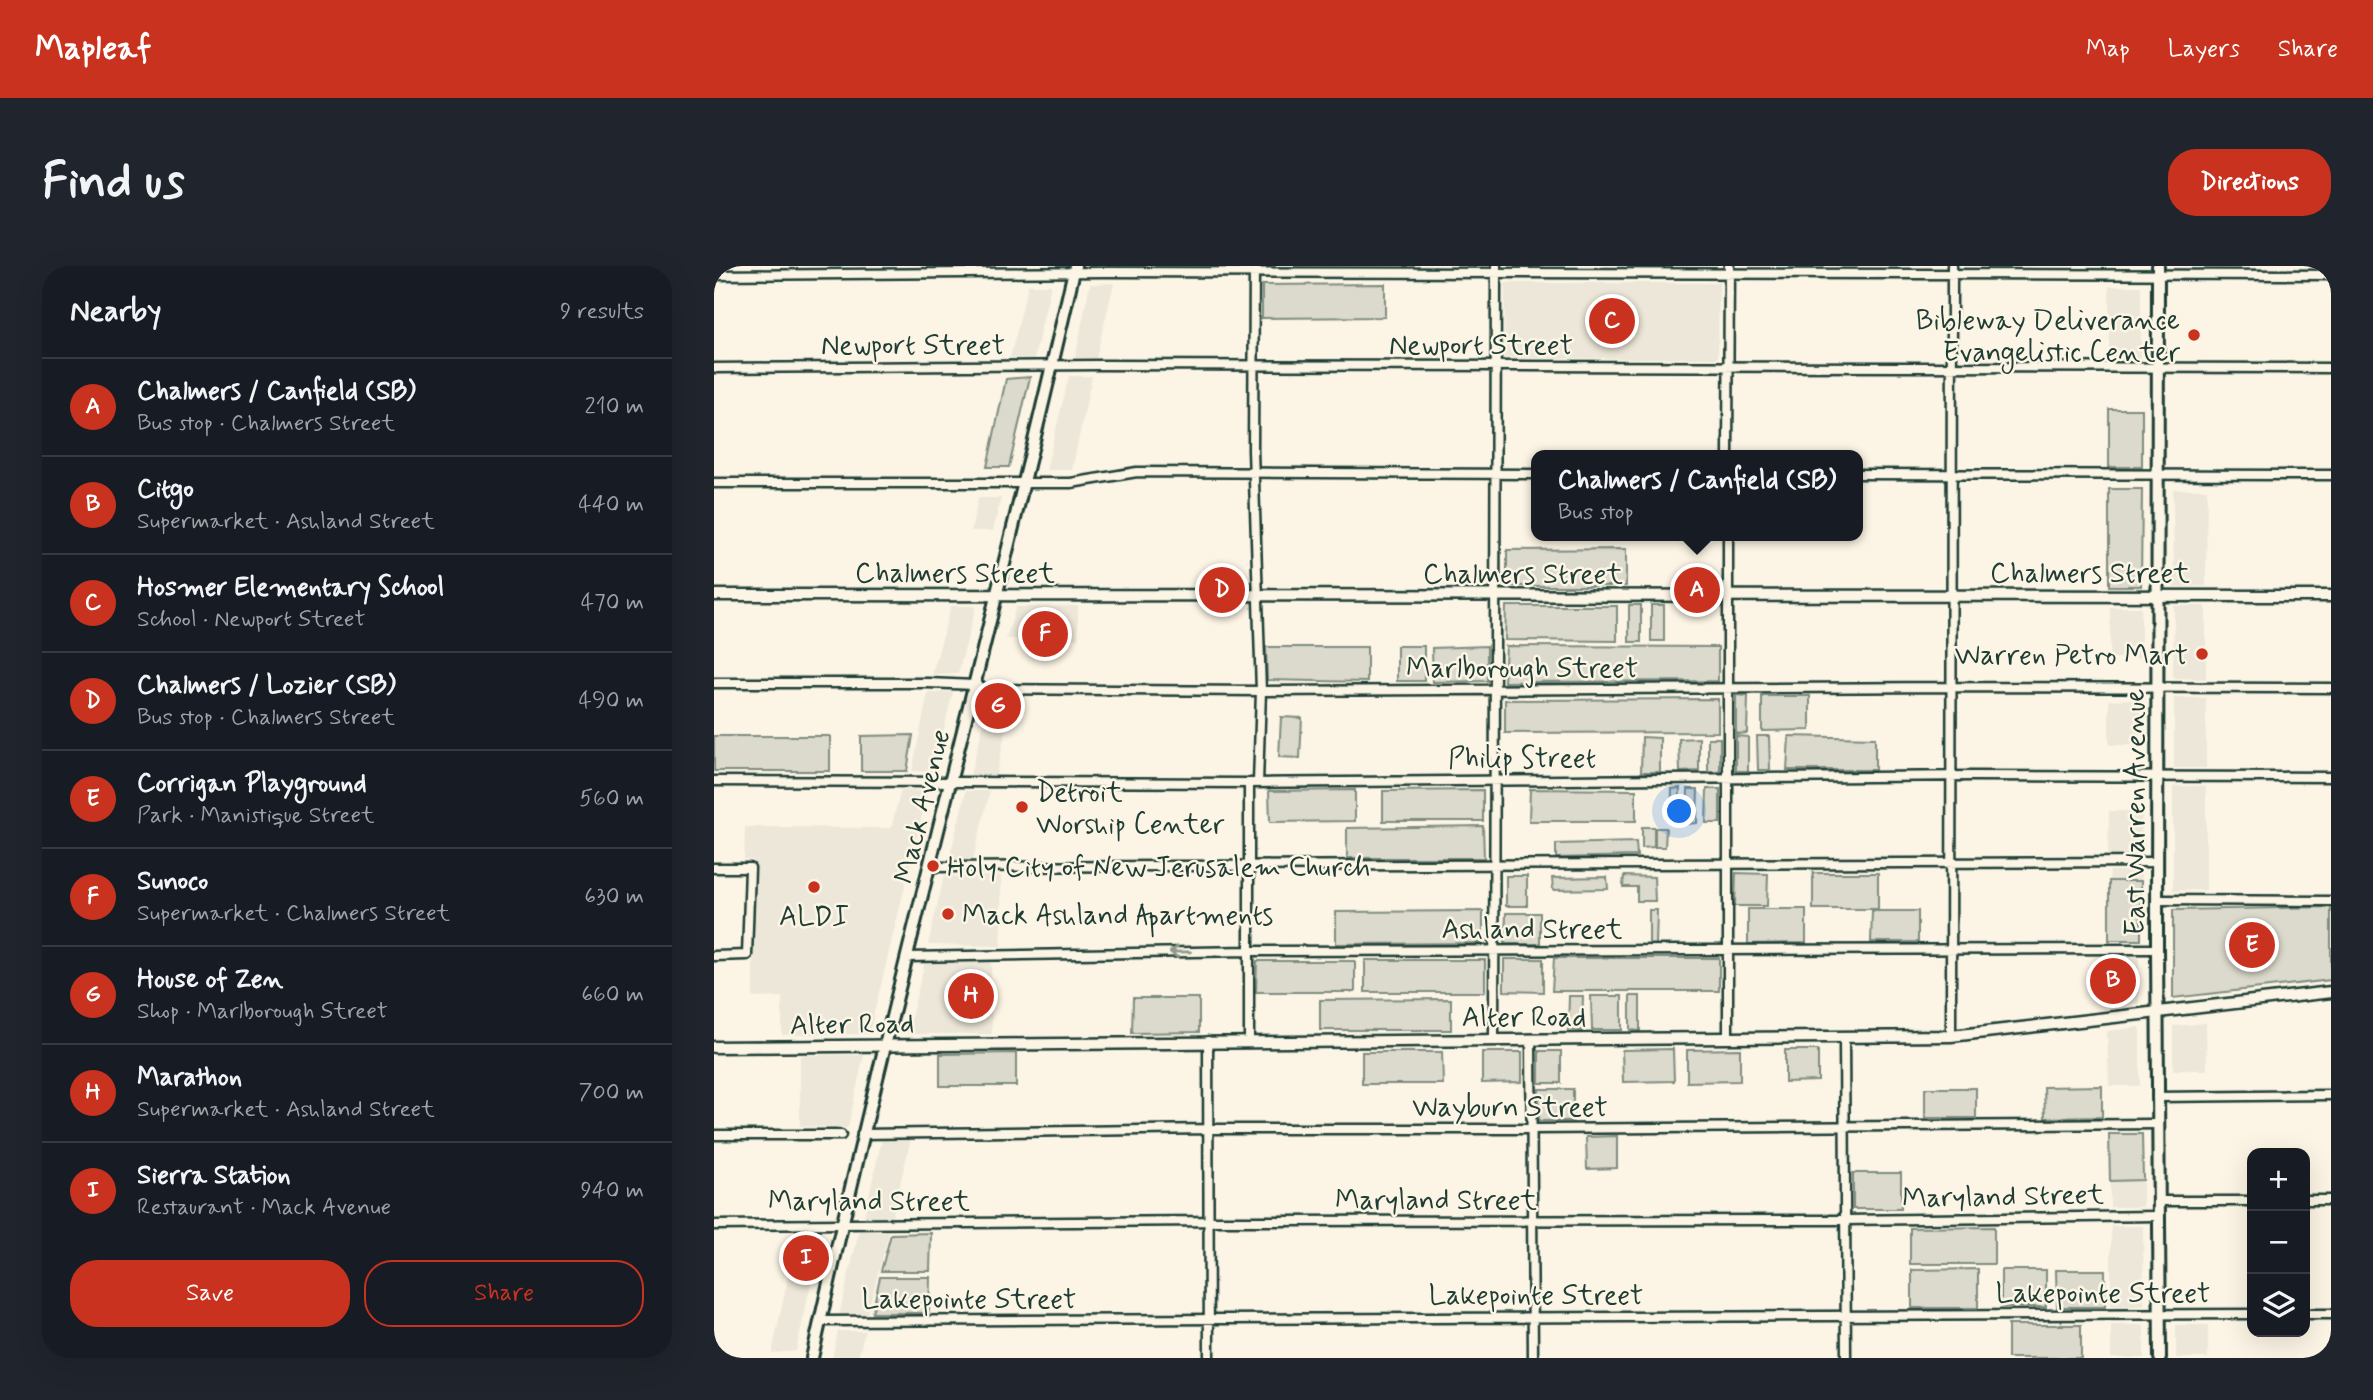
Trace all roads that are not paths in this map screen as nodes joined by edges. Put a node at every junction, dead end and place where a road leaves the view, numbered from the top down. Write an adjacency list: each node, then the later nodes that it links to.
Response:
1 (1075, 270): 2 (street); 7 (street); 10 (main road, Mack Avenue)
2 (1254, 270): 3 (street); 9 (street)
3 (1496, 270): 4 (street); 12 (street)
4 (1729, 270): 5 (street); 11 (street)
5 (1952, 270): 6 (street); 13 (street)
6 (2158, 271): 8 (street); 15 (main road, East Warren Avenue)
7 (714, 275)
8 (2331, 275)
9 (1254, 365): 10 (street, Newport Street); 12 (street, Newport Street); 18 (street)
10 (1052, 366): 14 (street, Newport Street); 26 (main road, Mack Avenue)
11 (1728, 366): 12 (street, Newport Street); 13 (street, Newport Street); 17 (street)
12 (1495, 367): 19 (street)
13 (1952, 367): 15 (street, Newport Street); 22 (street)
14 (714, 368)
15 (2158, 368): 16 (street, Newport Street); 23 (main road, East Warren Avenue)
16 (2331, 368)
17 (1728, 450)
18 (1254, 472): 19 (street); 26 (street); 30 (street)
19 (1495, 474): 20 (street); 32 (street)
20 (1531, 474)
21 (1863, 474): 22 (street)
22 (1952, 474): 23 (street); 31 (street)
23 (2157, 475): 24 (street); 34 (main road, East Warren Avenue)
24 (2331, 475)
25 (714, 482): 26 (street)
26 (1025, 482): 29 (main road, Mack Avenue)
27 (1728, 541): 33 (street)
28 (714, 595): 29 (street, Chalmers Street)
29 (998, 595): 30 (street, Chalmers Street); 37 (main road, Mack Avenue)
30 (1257, 595): 32 (street, Chalmers Street); 43 (street)
31 (1951, 595): 33 (street, Chalmers Street); 34 (street, Chalmers Street); 38 (street)
32 (1495, 596): 33 (street, Chalmers Street); 41 (street)
33 (1728, 596): 42 (street)
34 (2157, 596): 35 (street, Chalmers Street); 39 (main road, East Warren Avenue)
35 (2331, 596)
36 (714, 683): 37 (street, Marlborough Street)
37 (975, 685): 43 (street, Marlborough Street); 50 (main road, Mack Avenue)
38 (1951, 687): 39 (street, Marlborough Street); 42 (street, Marlborough Street); 45 (street)
39 (2157, 688): 40 (street, Marlborough Street); 44 (main road, East Warren Avenue)
40 (2331, 688)
41 (1495, 689): 42 (street, Marlborough Street); 43 (street, Marlborough Street); 48 (street)
42 (1727, 689): 47 (street)
43 (1261, 691): 51 (street)
44 (2157, 776): 45 (street, Philip Street); 46 (street, Philip Street); 53 (main road, East Warren Avenue)
45 (1951, 777): 47 (street, Philip Street); 52 (street)
46 (2331, 777)
47 (1728, 779): 48 (street, Philip Street); 54 (street)
48 (1494, 780): 51 (street, Philip Street); 56 (street)
49 (714, 781): 50 (street, Philip Street)
50 (950, 782): 51 (street, Philip Street); 57 (main road, Mack Avenue)
51 (1253, 783): 55 (street)
52 (1951, 862): 53 (street); 54 (street); 63 (street)
53 (2157, 862): 59 (main road, East Warren Avenue)
54 (1728, 865): 56 (street); 65 (street)
55 (1249, 866): 56 (street); 57 (street); 64 (street)
56 (1494, 866): 62 (street)
57 (929, 867): 67 (main road, Mack Avenue)
58 (714, 868): 66 (street)
59 (2157, 900): 60 (street); 61 (main road, East Warren Avenue)
60 (2331, 901)
61 (2157, 949): 63 (street, Ashland Street); 69 (main road, East Warren Avenue)
62 (1494, 950): 64 (street, Ashland Street); 65 (street, Ashland Street); 73 (street)
63 (1951, 950): 65 (street, Ashland Street); 70 (street)
64 (1249, 951): 67 (street, Ashland Street, one-way to 67); 76 (street)
65 (1728, 951): 72 (street)
66 (714, 956)
67 (907, 957): 77 (main road, Mack Avenue)
68 (2331, 992): 69 (street, Alter Road)
69 (2157, 1013): 70 (street, Alter Road); 80 (main road, East Warren Avenue)
70 (1951, 1036): 71 (street, Alter Road)
71 (1844, 1037): 72 (street, Alter Road); 82 (street)
72 (1728, 1038): 74 (street, Alter Road)
73 (1494, 1039): 74 (street, Alter Road); 76 (street, Alter Road)
74 (1531, 1039): 84 (street)
75 (1208, 1041): 76 (street, Alter Road); 77 (street, Alter Road); 83 (street)
76 (1249, 1041)
77 (884, 1045): 78 (street, Alter Road); 87 (main road, Mack Avenue)
78 (714, 1046)
79 (2331, 1095): 80 (street)
80 (2157, 1097): 81 (main road, East Warren Avenue)
81 (2158, 1124): 82 (street, Wayburn Street); 90 (main road, East Warren Avenue)
82 (1845, 1126): 84 (street, Wayburn Street); 93 (street)
83 (1208, 1129): 84 (street, Wayburn Street); 87 (street, Wayburn Street); 94 (street)
84 (1532, 1129): 95 (street)
85 (714, 1135): 86 (street)
86 (841, 1135)
87 (862, 1135): 96 (main road, Mack Avenue)
88 (2310, 1200): 89 (street)
89 (2331, 1200)
90 (2158, 1201): 91 (street); 92 (main road, East Warren Avenue)
91 (2247, 1201)
92 (2158, 1216): 93 (street, Maryland Street); 101 (main road, East Warren Avenue)
93 (1845, 1220): 95 (street, Maryland Street); 102 (street)
94 (1208, 1221): 95 (street, Maryland Street); 96 (street, Maryland Street); 104 (street)
95 (1533, 1222): 103 (street)
96 (842, 1224): 97 (street, Maryland Street); 105 (main road, Mack Avenue)
97 (714, 1225)
98 (2247, 1314): 101 (street, Lakepointe Street)
99 (2310, 1314): 100 (street)
100 (2331, 1314)
101 (2159, 1315): 102 (street, Lakepointe Street); 110 (main road, East Warren Avenue)
102 (1846, 1316): 103 (street, Lakepointe Street); 109 (street)
103 (1533, 1317): 104 (street, Lakepointe Street); 108 (street)
104 (1209, 1319): 105 (street, Lakepointe Street); 107 (street)
105 (820, 1321): 106 (main road, Mack Avenue)
106 (812, 1358)
107 (1209, 1358)
108 (1533, 1358)
109 (1846, 1358)
110 (2160, 1358)

